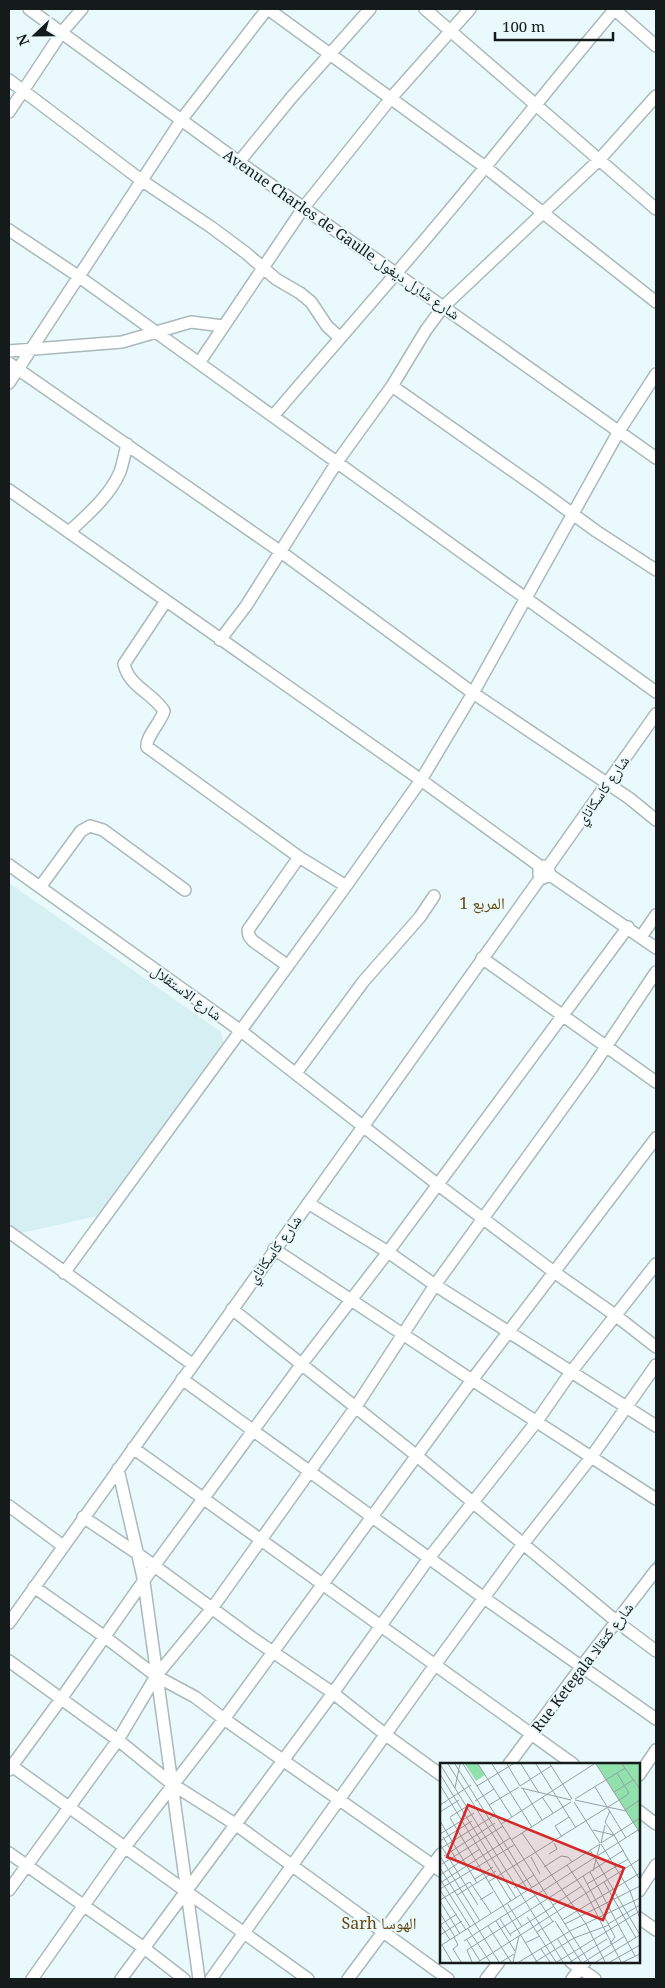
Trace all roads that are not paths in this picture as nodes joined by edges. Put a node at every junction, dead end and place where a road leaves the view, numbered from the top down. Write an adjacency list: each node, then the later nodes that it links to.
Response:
1 (29, 9): 8 (street, Avenue Charles de Gaulle شارع شارل ديغول)
2 (82, 9): 8 (street)
3 (268, 9): 11 (street); 18 (street)
4 (370, 9): 11 (street)
5 (425, 9): 9 (street)
6 (470, 9): 9 (street)
7 (615, 9): 10 (street); 16 (street)
8 (62, 32): 13 (street); 18 (street, Avenue Charles de Gaulle شارع شارل ديغول)
9 (451, 32): 15 (street); 16 (street)
10 (656, 46)
11 (330, 53): 15 (street); 20 (street)
12 (9, 80): 13 (street)
13 (23, 89): 17 (street); 22 (street)
14 (656, 96): 19 (street)
15 (391, 98): 21 (street); 23 (street)
16 (535, 103): 19 (street); 21 (street)
17 (9, 112)
18 (182, 120): 20 (street, Avenue Charles de Gaulle شارع شارل ديغول); 22 (street)
19 (599, 160): 24 (street); 25 (street)
20 (239, 162): 23 (street, Avenue Charles de Gaulle شارع شارل ديغول)
21 (486, 167): 25 (street); 28 (street)
22 (141, 180): 27 (street); 29 (street)
23 (304, 207): 27 (street); 28 (street, Avenue Charles de Gaulle شارع شارل ديغول)
24 (656, 209)
25 (544, 213): 30 (street); 31 (street)
26 (9, 230): 29 (street)
27 (262, 268): 32 (street); 34 (street)
28 (397, 273): 31 (street, Avenue Charles de Gaulle شارع شارل ديغول); 34 (street)
29 (78, 276): 33 (street); 35 (street)
30 (656, 302)
31 (443, 307): 41 (street); 43 (street, Avenue Charles de Gaulle شارع شارل ديغول)
32 (223, 326): 33 (street); 37 (street)
33 (156, 333): 35 (street); 37 (street)
34 (340, 338): 42 (street)
35 (33, 348): 36 (street); 38 (street)
36 (9, 350)
37 (198, 363): 42 (street)
38 (14, 366): 40 (street); 44 (street)
39 (656, 374): 43 (street)
40 (9, 383)
41 (392, 386): 46 (street); 48 (street)
42 (273, 416): 46 (street)
43 (620, 431): 45 (street, Avenue Charles de Gaulle شارع شارل ديغول); 48 (street)
44 (127, 444): 49 (street); 50 (street)
45 (656, 458)
46 (337, 462): 50 (street); 52 (street)
47 (9, 490): 49 (street)
48 (573, 514): 51 (street); 52 (street)
49 (68, 532): 53 (street)
50 (281, 552): 54 (street); 56 (street)
51 (656, 570)
52 (526, 598): 55 (street); 56 (street)
53 (166, 602): 54 (street); 61 (street)
54 (220, 640): 58 (street)
55 (656, 692)
56 (473, 693): 58 (street); 59 (street)
57 (656, 714): 59 (street, شارع كاسكاناي)
58 (421, 780): 63 (street); 64 (street)
59 (606, 783): 60 (street); 63 (street, شارع كاسكاناي)
60 (656, 820)
61 (299, 856): 64 (street); 73 (street)
62 (9, 865): 65 (street, شارع الاستقلال)
63 (545, 872): 69 (street); 72 (street, شارع كاسكاناي)
64 (346, 886): 73 (street)
65 (40, 887): 66 (street); 76 (street, شارع الاستقلال)
66 (185, 890)
67 (434, 896): 78 (street)
68 (656, 915): 70 (street)
69 (628, 927): 70 (street); 75 (street)
70 (641, 936): 71 (street)
71 (656, 948)
72 (482, 958): 75 (street); 80 (street, شارع كاسكاناي)
73 (288, 966): 76 (street)
74 (656, 972): 77 (street)
75 (562, 1016): 77 (street); 82 (street)
76 (241, 1031): 78 (street, شارع الاستقلال); 90 (street)
77 (606, 1046): 79 (street); 84 (street)
78 (296, 1073): 80 (street, شارع الاستقلال)
79 (656, 1082)
80 (363, 1125): 82 (street, شارع الاستقلال); 83 (street, شارع كاسكاناي)
81 (656, 1138): 89 (street)
82 (437, 1184): 84 (street, شارع الاستقلال); 87 (street)
83 (308, 1203): 86 (street, شارع كاسكاناي); 87 (street)
84 (484, 1218): 89 (street, شارع الاستقلال); 91 (street)
85 (9, 1232): 90 (street)
86 (274, 1249): 92 (street); 93 (street, شارع كاسكاناي)
87 (388, 1252): 91 (street); 92 (street)
88 (656, 1264): 94 (street)
89 (554, 1272): 94 (street, شارع الاستقلال); 95 (street)
90 (64, 1273): 98 (street)
91 (435, 1285): 95 (street); 96 (street)
92 (350, 1301): 96 (street); 99 (street)
93 (232, 1309): 98 (street, شارع كاسكاناي); 99 (street)
94 (615, 1315): 97 (street, شارع الاستقلال); 101 (street)
95 (509, 1332): 101 (street); 103 (street)
96 (403, 1334): 103 (street); 104 (street)
97 (656, 1347)
98 (192, 1364): 102 (street, شارع كاسكاناي)
99 (301, 1365): 104 (street); 108 (street)
100 (656, 1365): 105 (street)
101 (571, 1372): 105 (street); 106 (street)
102 (182, 1379): 108 (street); 109 (street, شارع كاسكاناي)
103 (472, 1380): 106 (street); 110 (street)
104 (356, 1408): 110 (street); 113 (street)
105 (626, 1408): 107 (street); 111 (street)
106 (537, 1421): 111 (street); 116 (street)
107 (656, 1426)
108 (254, 1432): 113 (street); 114 (street)
109 (133, 1448): 112 (street, شارع كاسكاناي); 114 (street)
110 (417, 1456): 116 (street); 118 (street)
111 (592, 1456): 115 (street); 121 (street)
112 (118, 1469): 119 (street, شارع كاسكاناي); 123 (street)
113 (310, 1472): 118 (street); 120 (street)
114 (204, 1498): 120 (street); 125 (street)
115 (656, 1499)
116 (472, 1502): 121 (street); 124 (street)
117 (9, 1506): 122 (street)
118 (373, 1517): 124 (street); 128 (street)
119 (83, 1518): 122 (street, شارع كاسكاناي); 123 (street)
120 (260, 1539): 128 (street); 131 (street)
121 (523, 1544): 130 (street); 132 (street)
122 (63, 1546): 129 (street, شارع كاسكاناي)
123 (138, 1554): 125 (street); 127 (street)
124 (429, 1558): 130 (street); 134 (street)
125 (154, 1566): 127 (street); 131 (street)
126 (656, 1570): 132 (street, Rue Ketegala شارع كتقالا)
127 (144, 1582): 135 (street); 141 (street)
128 (322, 1584): 134 (street); 136 (street)
129 (34, 1587): 133 (street, شارع كاسكاناي); 135 (street)
130 (484, 1598): 139 (street); 140 (street)
131 (213, 1607): 136 (street); 141 (street)
132 (616, 1621): 137 (street); 140 (street, Rue Ketegala شارع كتقالا)
133 (9, 1623)
134 (381, 1625): 139 (street); 142 (street)
135 (105, 1637): 141 (street); 143 (street)
136 (274, 1651): 142 (street); 144 (street)
137 (656, 1651)
138 (9, 1661): 143 (street)
139 (435, 1665): 146 (street); 147 (street)
140 (582, 1666): 145 (street); 146 (street, Rue Ketegala شارع كتقالا)
141 (156, 1676): 144 (street); 148 (street); 156 (street)
142 (333, 1693): 147 (street); 150 (street)
143 (62, 1699): 148 (street); 153 (street)
144 (224, 1719): 150 (street); 156 (street)
145 (656, 1719)
146 (531, 1734): 151 (street, Rue Ketegala شارع كتقالا); 152 (street)
147 (386, 1736): 154 (street); 157 (street)
148 (118, 1740): 156 (street); 158 (street)
149 (656, 1750): 155 (street)
150 (283, 1761): 157 (street); 160 (street)
151 (510, 1763)
152 (572, 1763)
153 (10, 1766): 158 (street)
154 (440, 1774)
155 (640, 1774)
156 (172, 1784): 160 (street); 162 (street); 170 (street)
157 (339, 1799): 164 (street); 167 (street)
158 (70, 1807): 162 (street); 166 (street)
159 (640, 1812): 161 (street)
160 (235, 1824): 164 (street); 170 (street)
161 (656, 1824)
162 (125, 1847): 170 (street); 171 (street)
163 (9, 1853): 166 (street)
164 (292, 1864): 174 (street); 175 (street)
165 (656, 1865): 168 (street)
166 (26, 1866): 169 (street); 171 (street)
167 (437, 1868): 174 (street)
168 (640, 1889)
169 (9, 1890)
170 (187, 1892): 175 (street); 176 (street); 182 (street)
171 (84, 1905): 176 (street); 179 (street)
172 (640, 1919): 173 (street)
173 (656, 1930)
174 (383, 1932): 185 (street); 186 (street)
175 (245, 1934): 183 (street); 184 (street)
176 (144, 1948): 180 (street); 181 (street)
177 (498, 1963): 187 (street)
178 (578, 1964): 188 (street); 189 (street)
179 (32, 1979)
180 (121, 1979)
181 (184, 1979)
182 (199, 1979)
183 (211, 1979)
184 (308, 1979)
185 (348, 1979)
186 (448, 1979)
187 (486, 1979)
188 (572, 1979)
189 (595, 1979)

